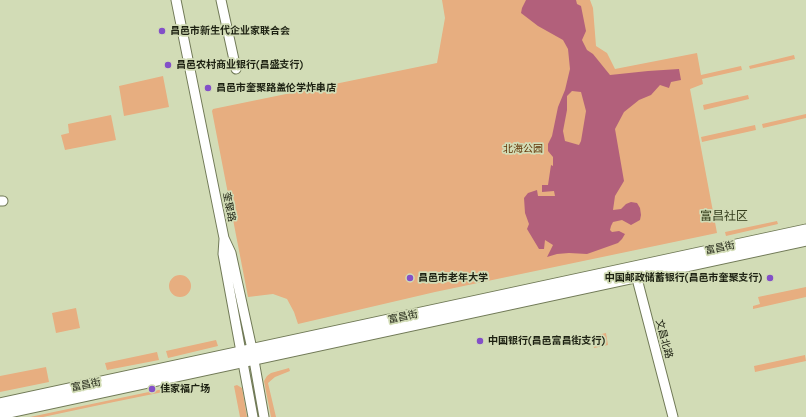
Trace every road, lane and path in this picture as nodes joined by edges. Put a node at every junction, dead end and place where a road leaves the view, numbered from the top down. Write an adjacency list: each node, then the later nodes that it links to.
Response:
1 (176, 0): 7 (street, 奎聚路)
2 (221, 0): 3 (street)
3 (236, 69)
4 (806, 230): 6 (main road, 富昌街)
5 (806, 240): 6 (main road, 富昌街)
6 (635, 272): 7 (main road, 富昌街); 12 (street, 文昌北路)
7 (247, 356): 8 (main road, 富昌街); 9 (main road, 富昌街); 10 (street); 11 (street, 奎聚路)
8 (0, 404)
9 (0, 414)
10 (253, 417)
11 (264, 417)
12 (672, 417)

